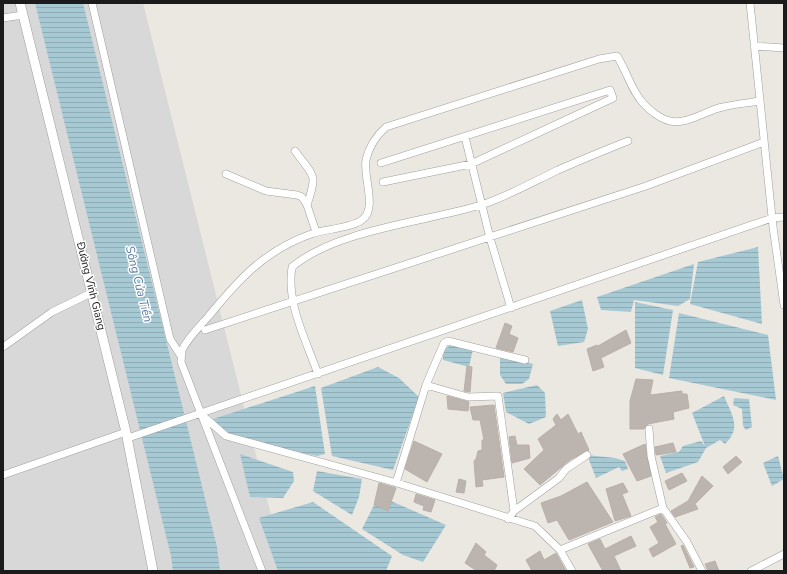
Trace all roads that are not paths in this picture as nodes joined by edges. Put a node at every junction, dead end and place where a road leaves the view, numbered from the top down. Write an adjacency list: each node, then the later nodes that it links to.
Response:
1 (20, 3): 4 (street, Đường Vĩnh Giang)
2 (92, 3): 29 (street)
3 (750, 3): 6 (street)
4 (23, 15): 5 (street); 23 (street, Đường Vĩnh Giang)
5 (3, 18)
6 (754, 46): 7 (street); 8 (street)
7 (784, 48)
8 (760, 101): 11 (street); 21 (street)
9 (465, 136): 13 (street); 14 (street); 14 (street)
10 (628, 141): 17 (street)
11 (764, 142): 20 (street); 22 (street)
12 (295, 151): 18 (street)
13 (381, 163)
14 (472, 164): 16 (street); 17 (street)
15 (226, 174): 18 (street)
16 (383, 182)
17 (482, 204): 22 (street); 24 (street)
18 (307, 205): 21 (street)
19 (784, 217): 20 (street)
20 (772, 218): 25 (street); 26 (street)
21 (316, 232): 29 (street)
22 (490, 238): 24 (street); 26 (street)
23 (92, 292): 28 (street); 35 (street, Đường Vĩnh Giang)
24 (293, 301): 27 (street); 31 (street)
25 (784, 305)
26 (511, 308): 31 (street)
27 (204, 330)
28 (4, 345)
29 (180, 356): 33 (street)
30 (525, 360): 32 (street)
31 (318, 374): 33 (street)
32 (426, 385): 38 (street); 40 (street)
33 (201, 414): 35 (street); 38 (street); 45 (street)
34 (649, 428): 39 (street)
35 (127, 435): 37 (street); 44 (street, Đường Vĩnh Giang)
36 (587, 455): 40 (street)
37 (3, 476)
38 (396, 483): 41 (street)
39 (663, 508): 42 (street); 47 (street)
40 (514, 511): 41 (street)
41 (508, 519): 42 (street)
42 (560, 550): 46 (street)
43 (784, 554): 48 (street)
44 (153, 571)
45 (262, 571)
46 (572, 571)
47 (702, 571)
48 (751, 571)

